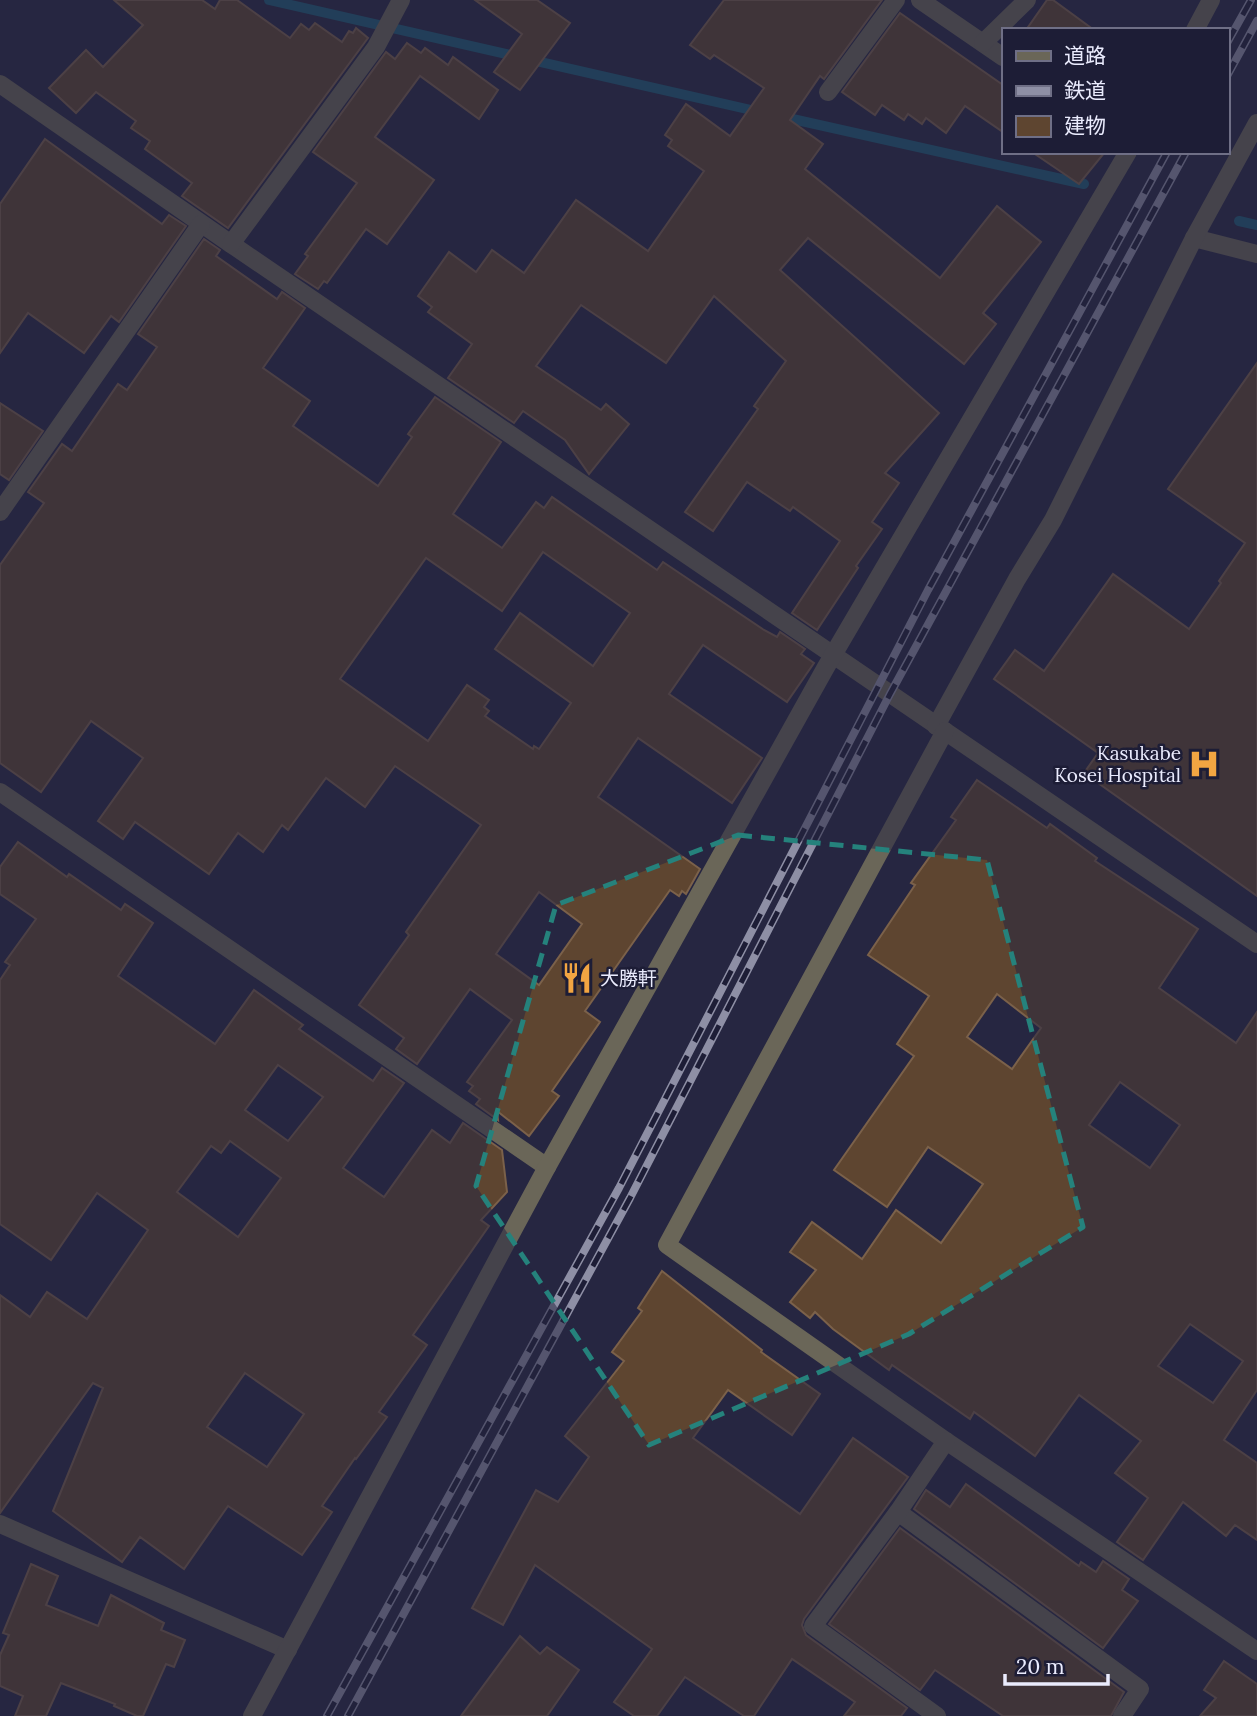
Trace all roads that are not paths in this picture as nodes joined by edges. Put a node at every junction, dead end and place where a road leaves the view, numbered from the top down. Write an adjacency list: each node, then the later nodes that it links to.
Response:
1 (896, 0): 10 (street)
2 (920, 0): 7 (street)
3 (1027, 0): 7 (street)
4 (1211, 0): 6 (street)
5 (399, 3): 15 (street)
6 (1196, 28)
7 (983, 43): 8 (street)
8 (1002, 56)
9 (0, 84): 13 (street)
10 (828, 92)
11 (1257, 123): 14 (street)
12 (1127, 154): 18 (street)
13 (201, 224): 15 (street); 17 (street)
14 (1194, 238): 16 (street); 19 (street)
15 (230, 244): 18 (street)
16 (1257, 254)
17 (0, 512)
18 (833, 654): 19 (street); 22 (street)
19 (941, 729): 21 (street); 23 (street)
20 (0, 792): 22 (street)
21 (1257, 944)
22 (547, 1167): 26 (street)
23 (946, 1441): 24 (street); 27 (street)
24 (898, 1512): 29 (street); 30 (street)
25 (0, 1524): 26 (street)
26 (288, 1650): 28 (street)
27 (1257, 1651)
28 (252, 1716)
29 (937, 1716)
30 (1122, 1716)

